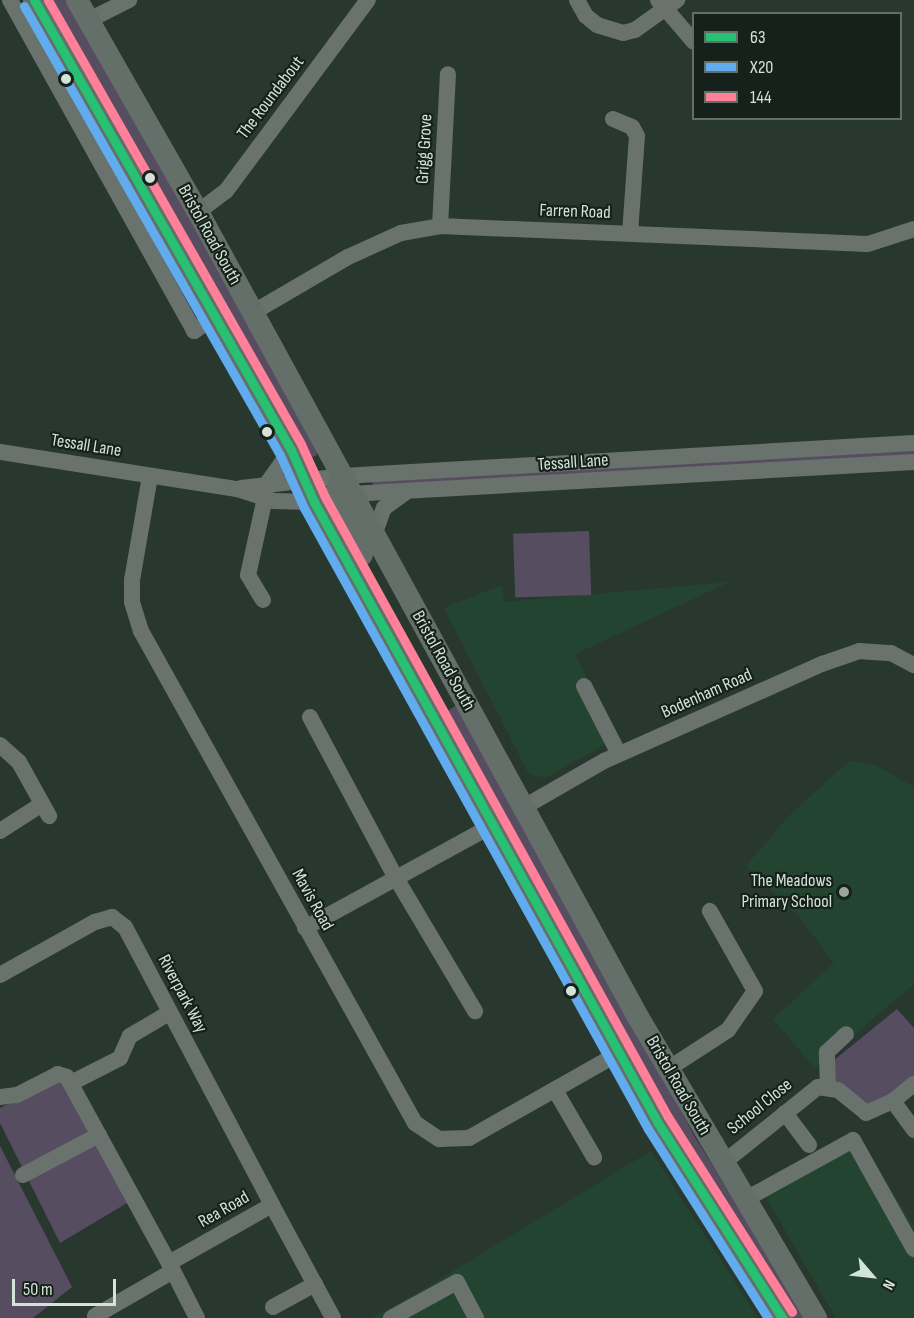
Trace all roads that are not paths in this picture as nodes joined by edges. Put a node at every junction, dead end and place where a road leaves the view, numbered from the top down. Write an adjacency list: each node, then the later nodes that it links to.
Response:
1 (10, 0): 18 (street)
2 (34, 0): 16 (highway, Bristol Road South)
3 (77, 0): 8 (highway, Bristol Road South)
4 (129, 0): 8 (street)
5 (368, 0): 12 (street, The Roundabout)
6 (577, 0): 7 (street)
7 (667, 3): 9 (street)
8 (88, 20): 12 (highway, Bristol Road South)
9 (692, 40)
10 (448, 74): 13 (street, Grigg Grove)
11 (613, 119): 15 (street)
12 (198, 212): 16 (highway); 17 (highway, Bristol Road South)
13 (440, 226): 15 (street, Farren Road); 17 (street, Farren Road)
14 (914, 229): 15 (street, Farren Road)
15 (630, 234)
16 (196, 287): 18 (highway, Bristol Road South)
17 (252, 313): 24 (highway, Bristol Road South)
18 (213, 318): 20 (highway, Bristol Road South)
19 (914, 442): 24 (street, Tessall Lane)
20 (291, 450): 24 (highway, Bristol Road South); 25 (street)
21 (0, 452): 23 (street, Tessall Lane)
22 (914, 462): 26 (street, Tessall Lane)
23 (150, 476): 25 (street, Tessall Lane); 41 (street, Mavis Road)
24 (329, 490): 25 (street, Tessall Lane); 26 (street, Tessall Lane); 27 (highway, Bristol Road South); 32 (highway, Bristol Road South)
25 (266, 491): 28 (street)
26 (405, 493): 27 (street)
27 (374, 535): 29 (highway, Bristol Road South)
28 (263, 600)
29 (429, 636): 32 (highway); 36 (highway, Bristol Road South)
30 (914, 665): 35 (street, Bodenham Road)
31 (584, 686): 35 (street)
32 (430, 708): 37 (highway, Bristol Road South)
33 (310, 717): 39 (street)
34 (0, 745): 38 (street)
35 (619, 754): 36 (street, Bodenham Road)
36 (524, 807): 47 (highway, Bristol Road South)
37 (493, 825): 39 (street); 46 (highway, Bristol Road South)
38 (0, 831)
39 (396, 878): 41 (street); 43 (street)
40 (710, 912): 47 (street)
41 (305, 928): 51 (street, Mavis Road)
42 (0, 975): 44 (street, Riverpark Way)
43 (475, 1011)
44 (169, 1013): 48 (street); 62 (street, Riverpark Way)
45 (846, 1034): 50 (street)
46 (619, 1053): 51 (street, Mavis Road); 68 (highway, Bristol Road South)
47 (668, 1069): 59 (highway, Bristol Road South)
48 (71, 1083): 52 (street); 56 (street)
49 (914, 1084): 53 (street)
50 (828, 1087): 53 (street); 54 (street, School Close)
51 (555, 1090): 58 (street)
52 (0, 1097)
53 (893, 1101): 55 (street)
54 (785, 1113): 57 (street); 59 (street, School Close)
55 (914, 1130)
56 (99, 1135): 60 (street); 64 (street)
57 (809, 1145)
58 (594, 1157)
59 (722, 1164): 61 (highway, Bristol Road South)
60 (23, 1175)
61 (744, 1200): 63 (street); 73 (highway, Bristol Road South)
62 (272, 1205): 64 (street, Rea Road); 65 (street, Rea Road)
63 (914, 1249)
64 (171, 1267): 67 (street, Rea Road); 69 (street)
65 (315, 1284): 66 (street); 70 (street, Rea Road)
66 (273, 1307)
67 (94, 1316)
68 (780, 1317)
69 (197, 1318)
70 (333, 1318)
71 (391, 1318): 72 (street)
72 (476, 1318)
73 (816, 1318)

